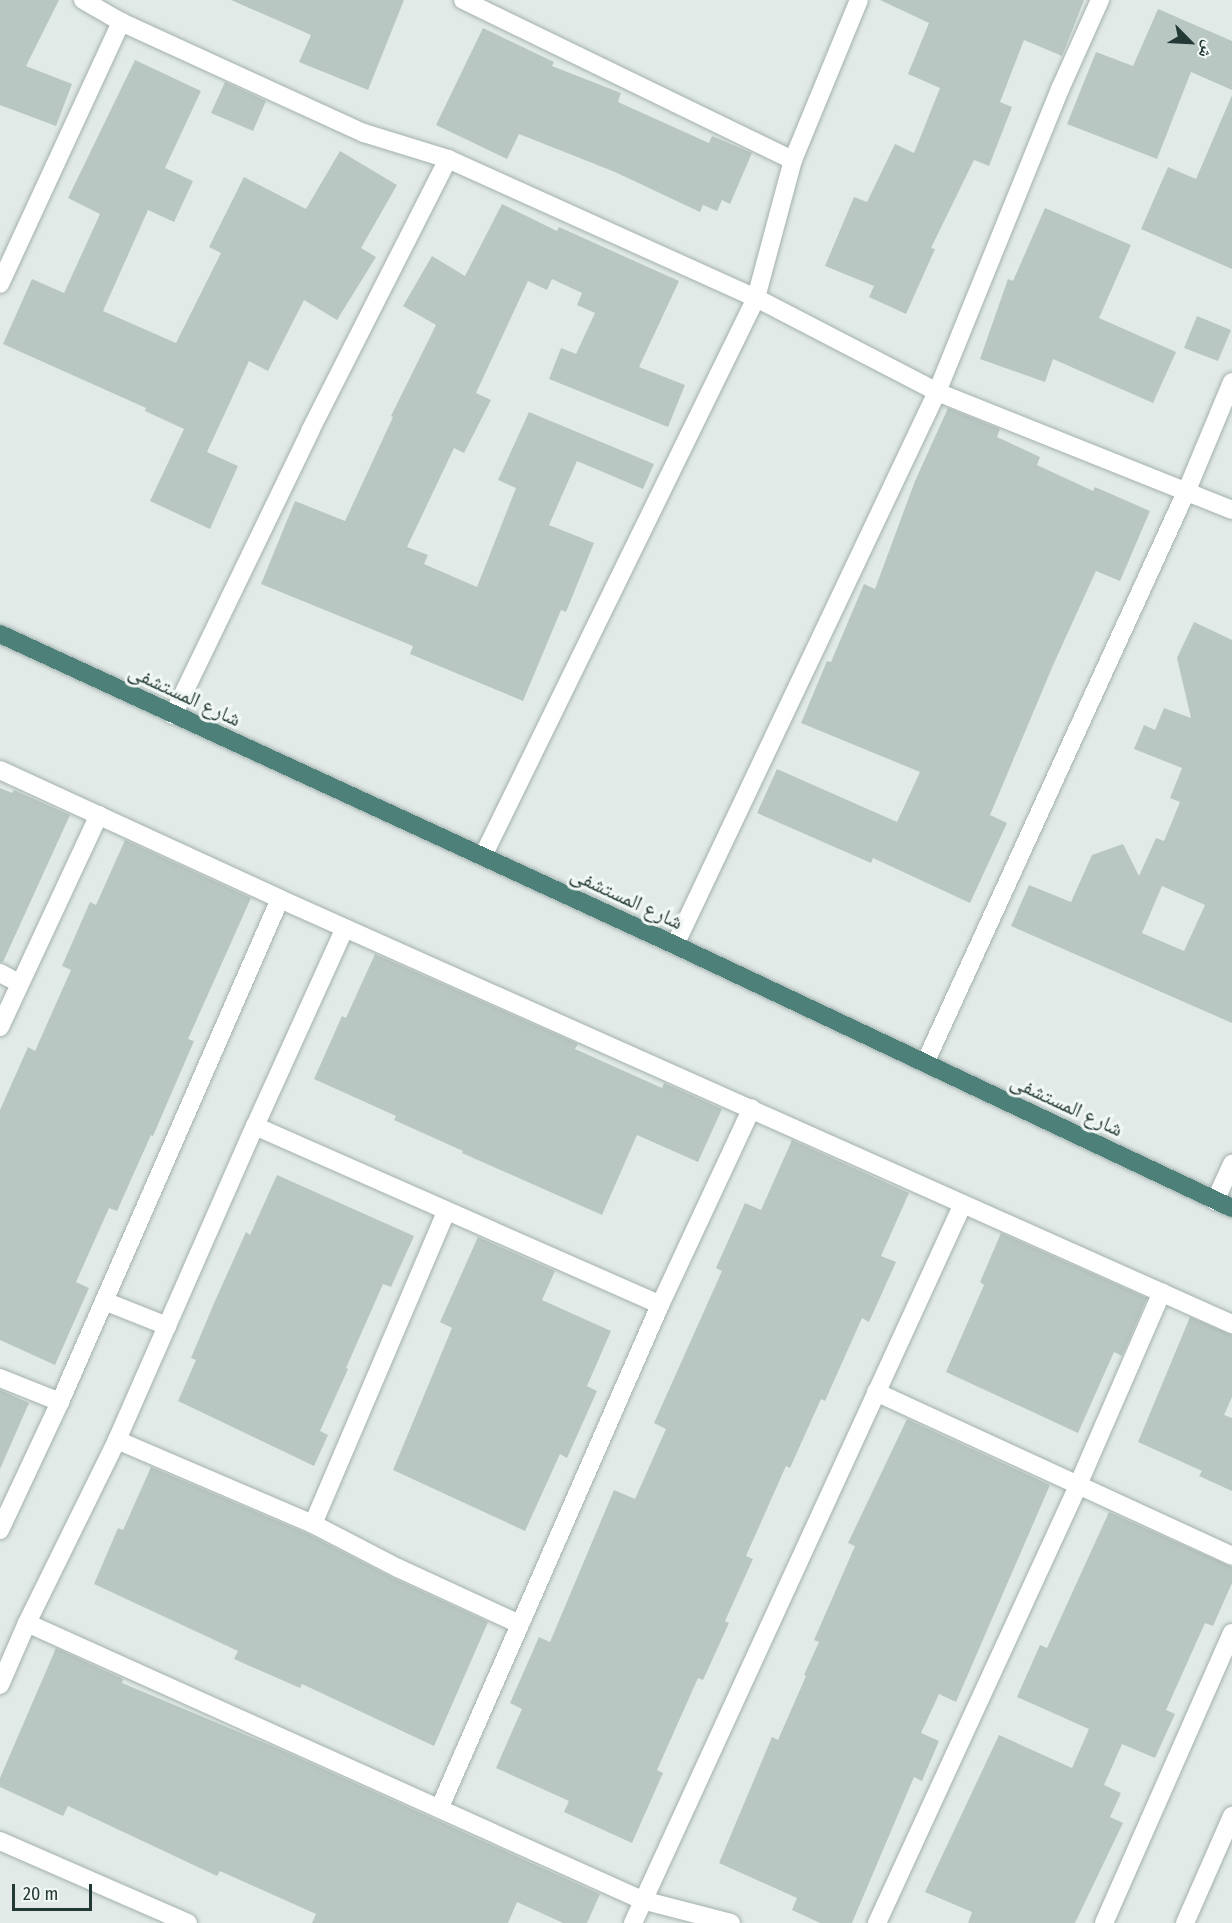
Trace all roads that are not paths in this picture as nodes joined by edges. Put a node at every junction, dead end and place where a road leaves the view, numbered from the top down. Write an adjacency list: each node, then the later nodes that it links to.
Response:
1 (83, 0): 5 (street)
2 (463, 0): 7 (street)
3 (859, 0): 7 (street)
4 (1100, 0): 11 (street)
5 (121, 22): 6 (street); 8 (street)
6 (448, 159): 9 (street); 15 (street)
7 (793, 160): 9 (street)
8 (0, 284)
9 (756, 298): 11 (street); 18 (street)
10 (1232, 382): 12 (street)
11 (937, 392): 12 (street); 21 (street)
12 (1187, 490): 13 (street); 25 (street)
13 (1232, 510)
14 (0, 634): 15 (highway, شارع المستشفى)
15 (173, 715): 18 (highway, شارع المستشفى)
16 (0, 770): 17 (street)
17 (99, 815): 19 (street); 23 (street)
18 (483, 856): 21 (highway, شارع المستشفى)
19 (280, 899): 20 (street); 34 (street)
20 (345, 928): 26 (street); 27 (street)
21 (675, 945): 25 (highway, شارع المستشفى)
22 (0, 974): 23 (street)
23 (19, 983): 24 (street)
24 (0, 1027)
25 (925, 1063): 29 (highway, شارع المستشفى)
26 (752, 1108): 30 (street); 35 (street)
27 (255, 1126): 32 (street); 37 (street)
28 (1232, 1164): 29 (street)
29 (1215, 1201): 31 (highway, شارع المستشفى)
30 (963, 1204): 33 (street); 39 (street)
31 (1232, 1208)
32 (446, 1212): 35 (street); 43 (street)
33 (1162, 1292): 36 (street); 42 (street)
34 (104, 1301): 37 (street); 40 (street)
35 (660, 1305): 47 (street)
36 (1232, 1324)
37 (167, 1326): 41 (street)
38 (0, 1378): 40 (street)
39 (876, 1392): 42 (street); 53 (street)
40 (60, 1402): 44 (street)
41 (117, 1440): 43 (street); 46 (street)
42 (1078, 1485): 45 (street); 57 (street)
43 (313, 1524): 47 (street)
44 (0, 1530)
45 (1232, 1556)
46 (27, 1623): 49 (street); 50 (street)
47 (519, 1624): 50 (street)
48 (1232, 1634): 58 (street)
49 (0, 1685)
50 (440, 1807): 53 (street)
51 (1232, 1816): 59 (street)
52 (0, 1841): 54 (street)
53 (642, 1900): 55 (street); 56 (street)
54 (188, 1923)
55 (633, 1923)
56 (731, 1923)
57 (877, 1923)
58 (1104, 1923)
59 (1185, 1923)

